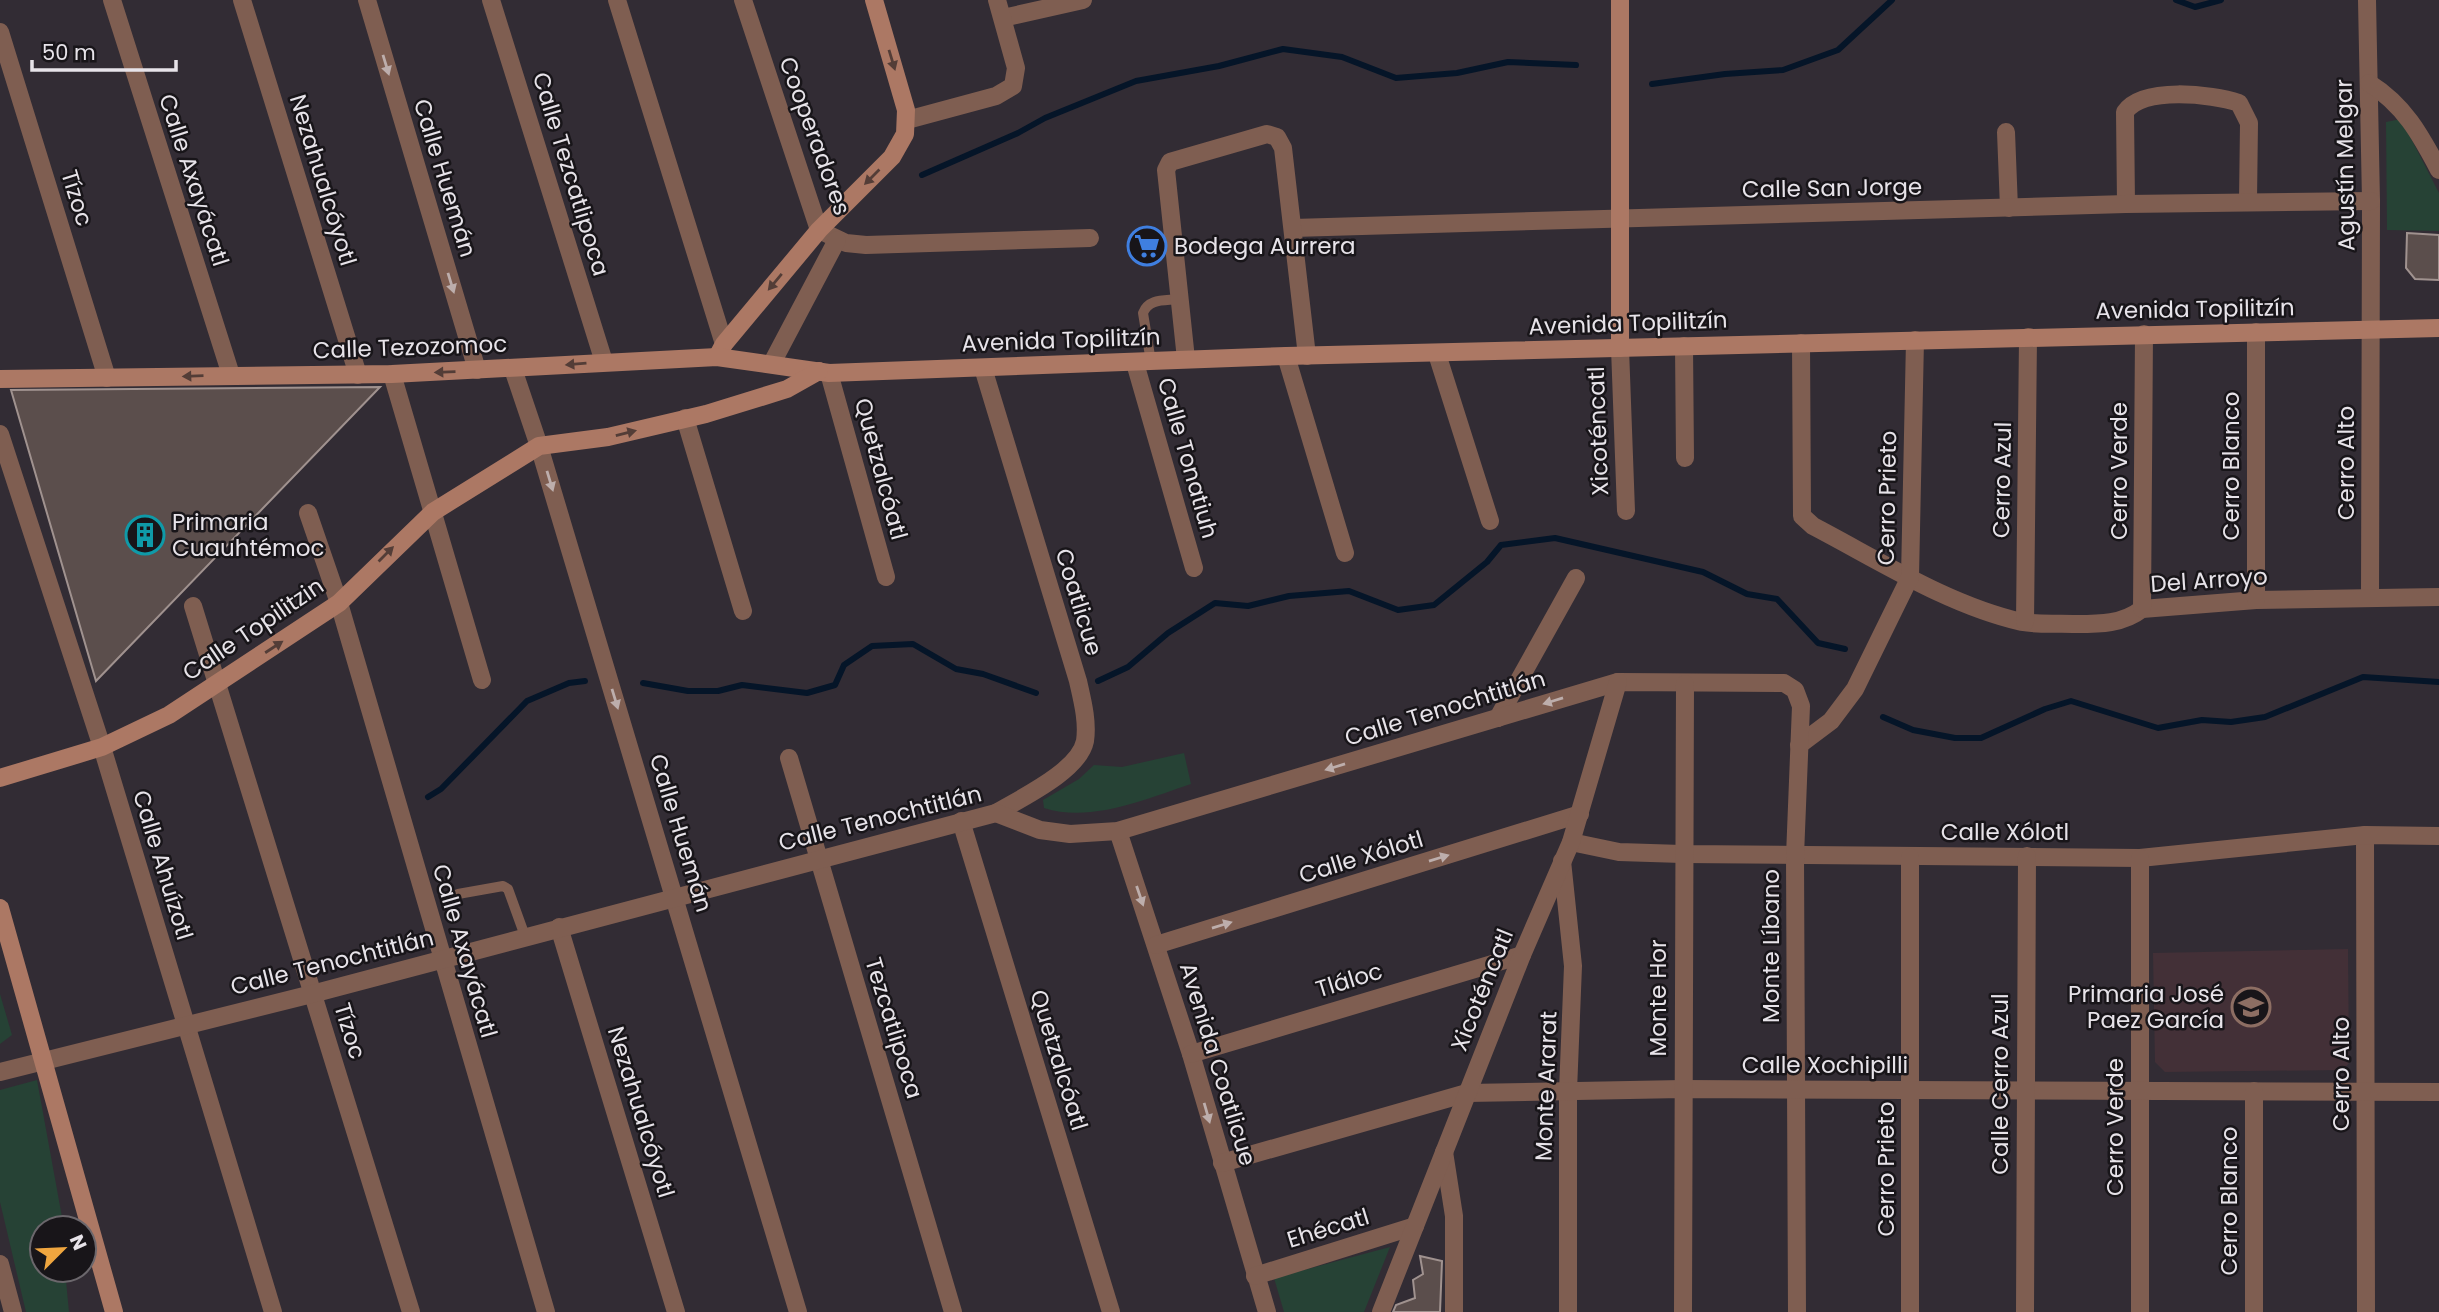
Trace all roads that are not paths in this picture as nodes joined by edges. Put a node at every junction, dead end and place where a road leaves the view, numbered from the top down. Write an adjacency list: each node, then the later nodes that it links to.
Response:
1 (112, 0): 50 (street, Calle Axayácatl)
2 (242, 0): 51 (street, Nezahualcóyotl)
3 (366, 0): 47 (street, Calle Huemán, one-way to 47)
4 (491, 0): 42 (street, Calle Tezcatlipoca)
5 (617, 0): 37 (street)
6 (743, 0): 24 (street, Cooperadores)
7 (874, 0): 15 (street, one-way to 15)
8 (997, 0): 12 (street)
9 (1083, 0): 12 (street)
10 (1620, 0): 22 (street)
11 (2367, 0): 14 (street, Agustín Melgar)
12 (1003, 18): 15 (street)
13 (0, 33): 52 (street, Tízoc)
14 (2369, 83): 17 (street); 19 (street, Agustín Melgar)
15 (906, 120): 24 (street, one-way to 24)
16 (2006, 132): 21 (street)
17 (2439, 170)
18 (2248, 201): 19 (street, Calle San Jorge); 20 (street, Calle San Jorge); 20 (street)
19 (2371, 201): 29 (street, Agustín Melgar)
20 (2126, 204): 21 (street, Calle San Jorge)
21 (2009, 208): 22 (street, Calle San Jorge)
22 (1619, 217): 23 (street, Calle San Jorge); 36 (street)
23 (1293, 228): 27 (street, Calle Tonatiuh); 40 (street)
24 (819, 230): 26 (street, Cooperadores); 37 (street, one-way to 37)
25 (1090, 238): 26 (street, Cooperadores)
26 (837, 240): 44 (street)
27 (1179, 299): 41 (street, Calle Tonatiuh); 43 (lane)
28 (2439, 328): 29 (street, Avenida Topilitzín)
29 (2371, 329): 30 (street, Avenida Topilitzín); 68 (street, Cerro Alto)
30 (2256, 332): 31 (street, Avenida Topilitzín); 69 (street, Cerro Blanco)
31 (2144, 334): 32 (street, Avenida Topilitzín); 72 (street, Cerro Verde)
32 (2028, 337): 33 (street, Avenida Topilitzín); 74 (street, Cerro Azul)
33 (1915, 340): 34 (street, Avenida Topilitzín); 65 (street, Cerro Prieto)
34 (1801, 343): 35 (street, Avenida Topilitzín); 65 (street, Del Arroyo)
35 (1684, 346): 36 (street, Avenida Topilitzín); 57 (street)
36 (1620, 348): 38 (street, Avenida Topilitzín); 59 (street, Xicoténcatl)
37 (721, 350): 42 (street, Calle Tezozomoc); 44 (street, Calle Tezozomoc)
38 (1437, 354): 40 (street, Avenida Topilitzín); 61 (street)
39 (1286, 356): 40 (street, Avenida Topilitzín); 41 (street, Avenida Topilitzín); 62 (street)
40 (1307, 356)
41 (1186, 359): 43 (street, Avenida Topilitzín)
42 (604, 362): 46 (street, Calle Tezozomoc, one-way to 46)
43 (1143, 362): 45 (street, Avenida Topilitzín); 63 (street, Calle Tonatiuh)
44 (772, 363): 48 (street, Calle Tezozomoc)
45 (983, 368): 48 (street, Avenida Topilitzín); 85 (street, Coatlicue)
46 (513, 369): 47 (street, Calle Tezozomoc); 56 (street, Calle Huemán)
47 (477, 370): 49 (street, Calle Tezozomoc, one-way to 49)
48 (824, 372): 54 (street, Calle Topilitzin); 64 (street, Quetzalcóatl)
49 (392, 374): 51 (street, Calle Tezozomoc); 58 (street)
50 (230, 375): 51 (street, Calle Tezozomoc); 52 (street, Calle Tezozomoc, one-way to 52)
51 (358, 375)
52 (107, 378): 53 (street, Calle Tezozomoc)
53 (0, 379)
54 (685, 418): 56 (street, Calle Topilitzin, one-way to 54); 73 (street)
55 (0, 433): 82 (street, Calle Ahuízotl)
56 (539, 446): 58 (street, Calle Topilitzin); 100 (street, Calle Huemán, one-way to 100)
57 (1685, 458)
58 (433, 512): 70 (street, Calle Topilitzin, one-way to 58); 75 (street)
59 (1626, 512)
60 (308, 513): 70 (street, Calle Axayácatl)
61 (1490, 521)
62 (1345, 553)
63 (1194, 568)
64 (886, 577)
65 (1910, 577): 74 (street, Del Arroyo); 81 (street, Cerro Prieto)
66 (1576, 579): 80 (street)
67 (2439, 597): 68 (street, Del Arroyo)
68 (2370, 598): 69 (street, Del Arroyo)
69 (2256, 600): 72 (street, Del Arroyo)
70 (339, 603): 77 (street, Calle Topilitzin, one-way to 70); 106 (street, Calle Axayácatl)
71 (193, 606): 77 (street, Tízoc)
72 (2142, 609): 74 (street, Del Arroyo)
73 (743, 611)
74 (2025, 622)
75 (482, 680)
76 (1618, 682): 78 (street, Calle Tenochtitlán); 80 (street, Calle Tenochtitlán, one-way to 80); 86 (street, Xicoténcatl)
77 (217, 684): 82 (street, Calle Topilitzin); 107 (street, Tízoc)
78 (1685, 684): 79 (street, Calle Tenochtitlán); 92 (street, Monte Hor)
79 (1801, 706): 81 (street, Monte Líbano)
80 (1498, 719): 88 (street, Calle Tenochtitlán, one-way to 88)
81 (1799, 745): 93 (street, Monte Líbano)
82 (102, 747): 84 (street, Calle Topilitzin); 108 (street, Calle Ahuízotl)
83 (789, 758): 96 (street, Tezcatlipoca)
84 (0, 778)
85 (996, 813): 87 (street, Calle Tenochtitlán); 88 (street, Calle Tenochtitlán)
86 (1580, 814): 91 (street, Xicoténcatl); 104 (street, Calle Xólotl, one-way to 86)
87 (961, 821): 96 (street, Calle Tenochtitlán); 135 (street, Quetzalcóatl)
88 (1118, 831): 104 (street, Avenida Coatlicue, one-way to 104)
89 (2365, 835): 90 (street, Calle Xólotl); 97 (street, Calle Xólotl); 116 (street, Cerro Alto)
90 (2439, 836)
91 (1571, 842): 92 (street, Calle Xólotl); 98 (street, Xicoténcatl)
92 (1682, 854): 93 (street, Calle Xólotl); 112 (street, Monte Hor)
93 (1795, 856): 95 (street, Calle Xólotl); 118 (street, Monte Líbano)
94 (2027, 856): 95 (street, Calle Xólotl); 97 (street, Calle Xólotl); 114 (street, Calle Cerro Azul)
95 (1910, 857): 113 (street, Cerro Prieto)
96 (818, 858): 100 (street, Calle Tenochtitlán); 134 (street, Tezcatlipoca)
97 (2140, 858): 115 (street, Cerro Verde)
98 (1562, 861): 105 (street, Xicoténcatl); 117 (street, Monte Ararat)
99 (458, 894): 103 (lane)
100 (674, 897): 102 (street, Calle Tenochtitlán); 133 (street, Calle Huemán)
101 (0, 908): 110 (street)
102 (559, 927): 103 (street, Calle Tenochtitlán); 132 (street, Nezahualcóyotl)
103 (525, 936): 106 (street, Calle Tenochtitlán)
104 (1156, 945): 109 (street, Avenida Coatlicue)
105 (1522, 955): 109 (street, Tláloc); 121 (street, Xicoténcatl)
106 (442, 960): 107 (street, Calle Tenochtitlán); 131 (street, Calle Axayácatl)
107 (313, 994): 108 (street, Calle Tenochtitlán); 130 (street, Tízoc)
108 (185, 1024): 110 (street, Calle Tenochtitlán); 129 (street, Calle Ahuízotl)
109 (1191, 1054): 123 (street, Avenida Coatlicue, one-way to 123)
110 (45, 1061): 111 (street, Calle Tenochtitlán); 128 (street)
111 (0, 1072)
112 (1682, 1089): 117 (street, Calle Xochipilli); 118 (street, Calle Xochipilli); 140 (street, Monte Hor)
113 (1910, 1089): 114 (street, Calle Xochipilli); 118 (street, Calle Xochipilli); 142 (street, Cerro Prieto)
114 (2024, 1089): 115 (street, Calle Xochipilli); 143 (street, Calle Cerro Azul)
115 (2139, 1090): 119 (street, Calle Xochipilli); 144 (street, Cerro Verde)
116 (2365, 1090): 119 (street, Calle Xochipilli); 120 (street, Calle Xochipilli); 146 (street, Cerro Alto)
117 (1568, 1091): 121 (street, Calle Xochipilli); 139 (street, Monte Ararat)
118 (1796, 1091): 141 (street, Monte Líbano)
119 (2254, 1091): 145 (street, Cerro Blanco)
120 (2439, 1092)
121 (1467, 1093): 122 (street, Xicoténcatl); 123 (street, Calle Xochipilli)
122 (1444, 1150): 124 (street, Xicoténcatl); 138 (street)
123 (1222, 1163): 126 (street, Avenida Coatlicue)
124 (1415, 1226): 126 (street, Ehécatl); 137 (street, Xicoténcatl)
125 (0, 1264): 127 (street)
126 (1255, 1276): 136 (street, Avenida Coatlicue)
127 (13, 1312)
128 (114, 1312)
129 (273, 1312)
130 (411, 1312)
131 (546, 1312)
132 (676, 1312)
133 (798, 1312)
134 (953, 1312)
135 (1111, 1312)
136 (1268, 1312)
137 (1381, 1312)
138 (1454, 1312)
139 (1568, 1312)
140 (1684, 1312)
141 (1797, 1312)
142 (1910, 1312)
143 (2025, 1312)
144 (2140, 1312)
145 (2254, 1312)
146 (2366, 1312)

